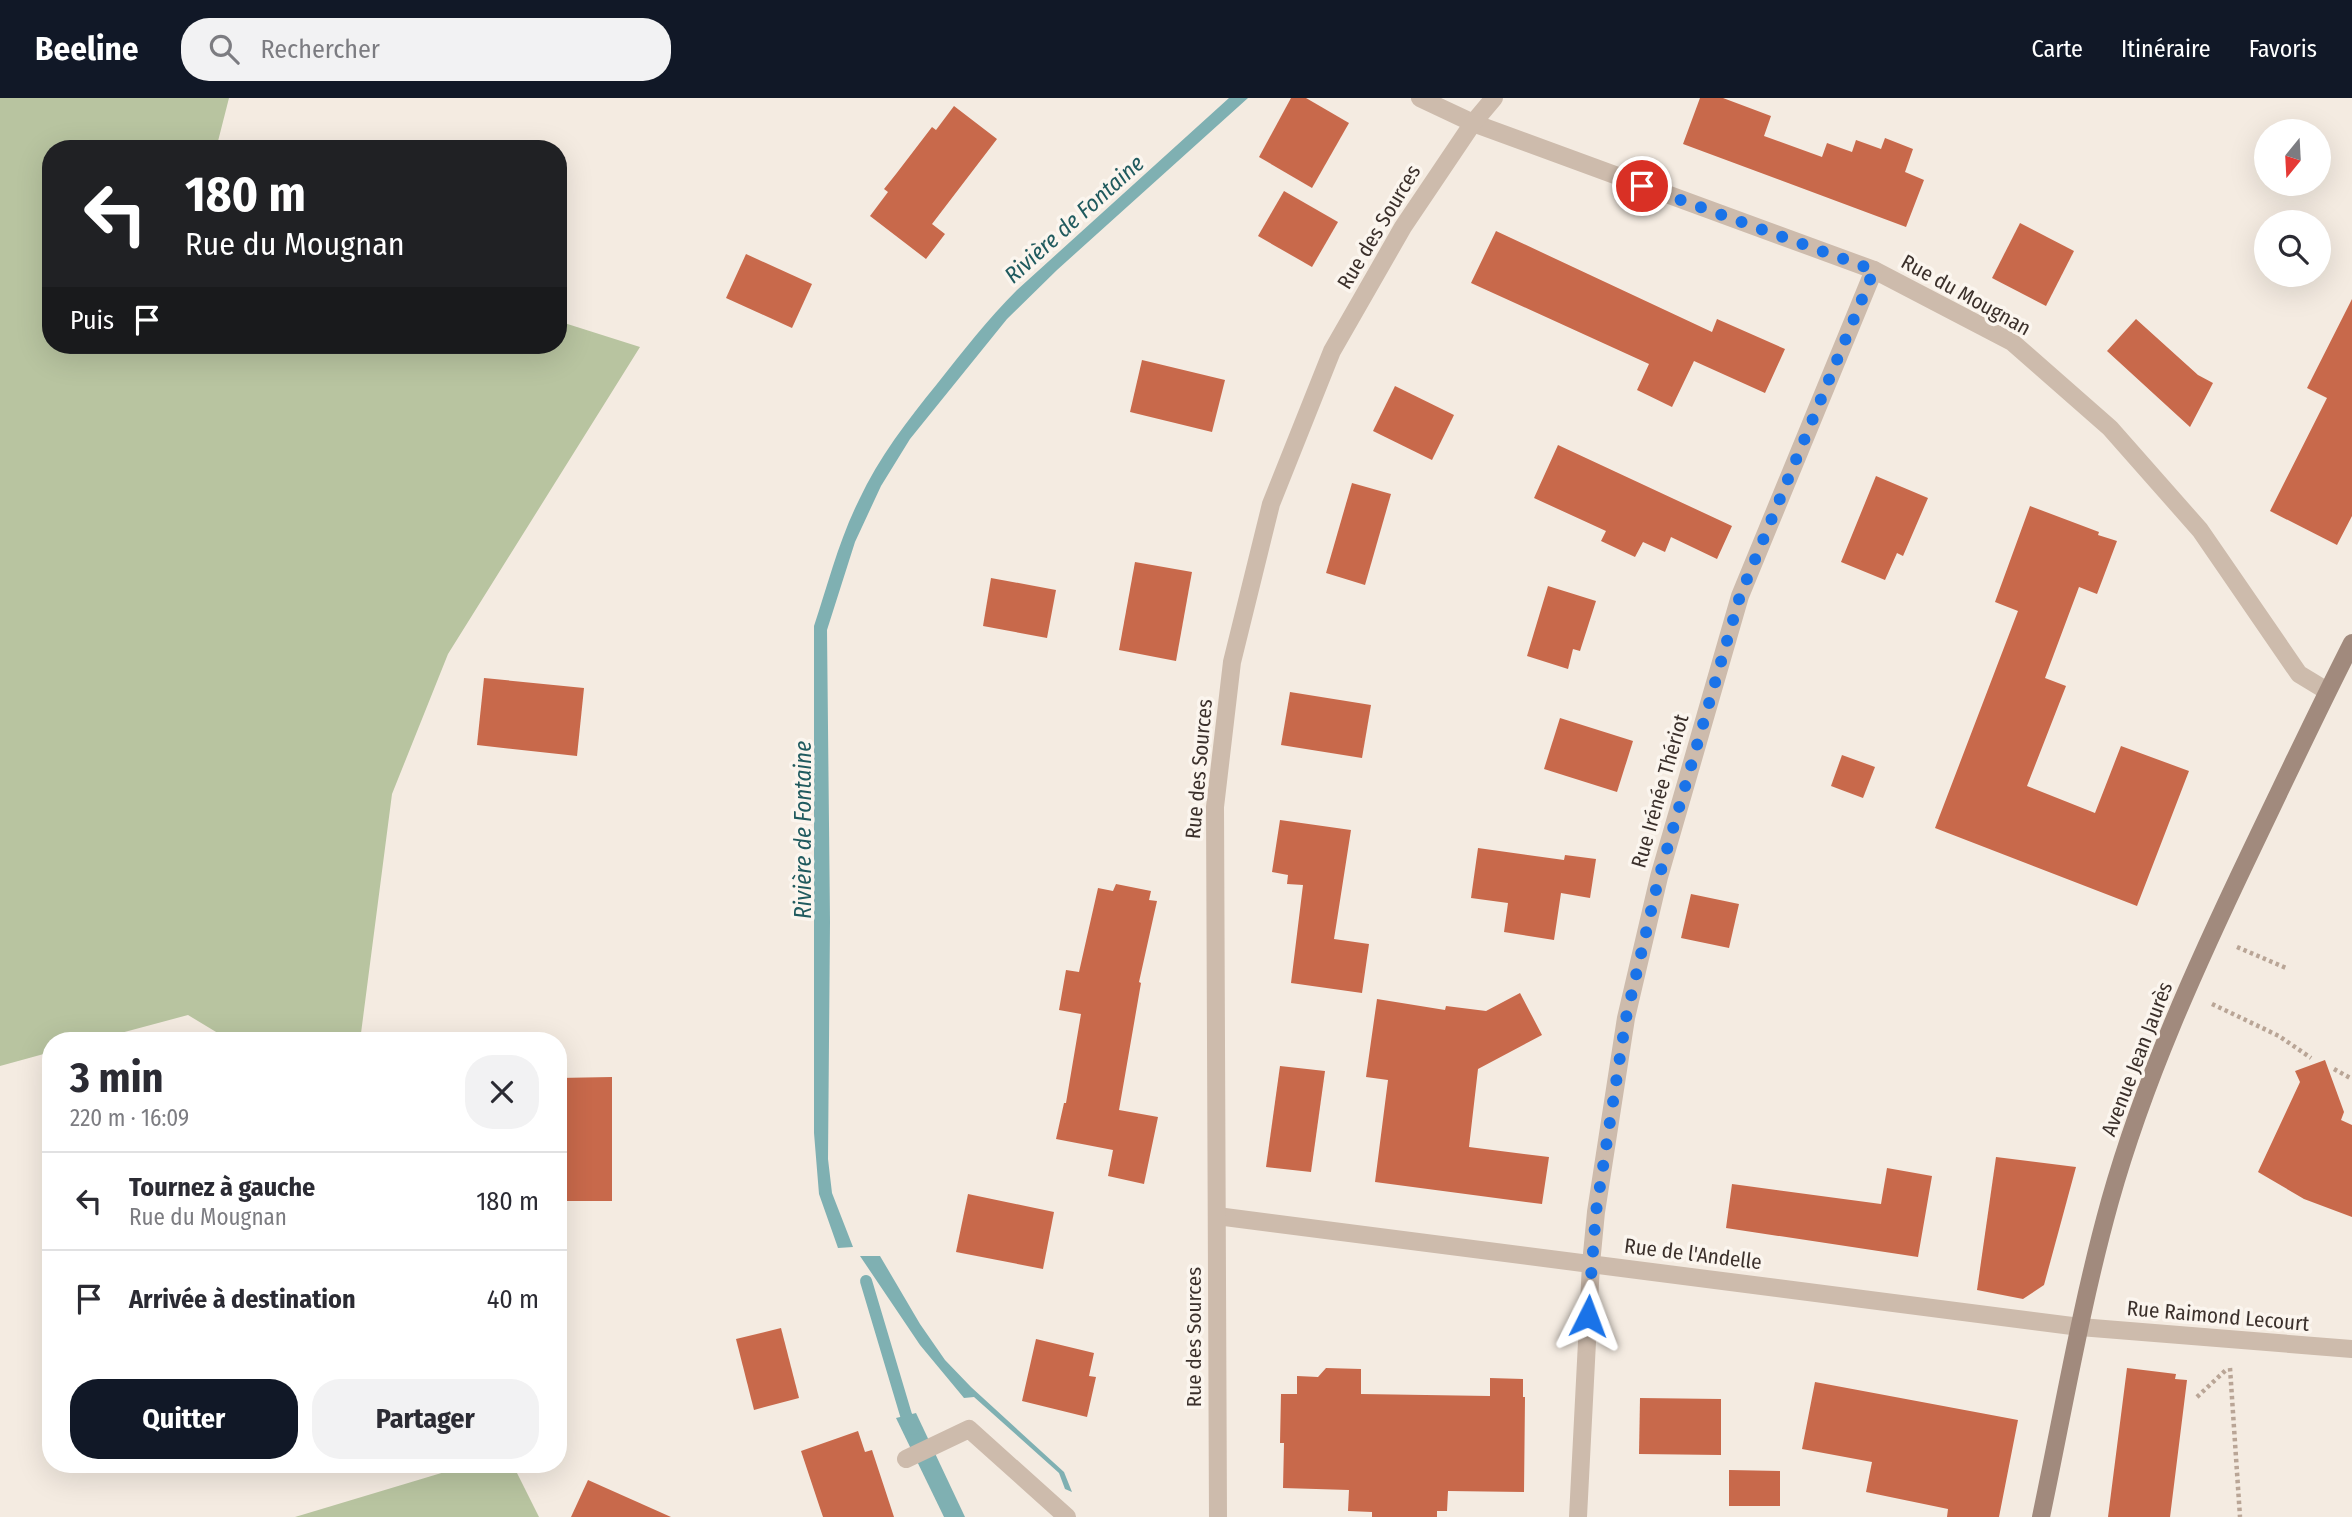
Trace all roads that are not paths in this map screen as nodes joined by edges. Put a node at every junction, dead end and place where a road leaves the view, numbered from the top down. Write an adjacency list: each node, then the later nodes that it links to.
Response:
1 (1420, 98): 3 (street, Rue du Mougnan)
2 (1494, 98): 3 (street, Rue des Sources)
3 (1473, 123): 4 (street, Rue du Mougnan); 7 (street, Rue des Sources)
4 (1874, 270): 6 (street, Rue du Mougnan); 8 (street, Rue Irénée Thériot)
5 (2352, 643): 6 (street, Avenue Jean Jaurès)
6 (2327, 691): 9 (street, Avenue Jean Jaurès)
7 (1217, 1216): 8 (street, Rue de l'Andelle); 13 (street, Rue des Sources)
8 (1591, 1264): 9 (street, Rue de l'Andelle); 14 (street, Rue Irénée Thériot)
9 (2080, 1327): 10 (street, Rue Raimond Lecourt); 15 (street, Avenue Jean Jaurès)
10 (2352, 1349)
11 (906, 1459): 12 (street)
12 (1067, 1517)
13 (1218, 1517)
14 (1578, 1517)
15 (2041, 1517)

